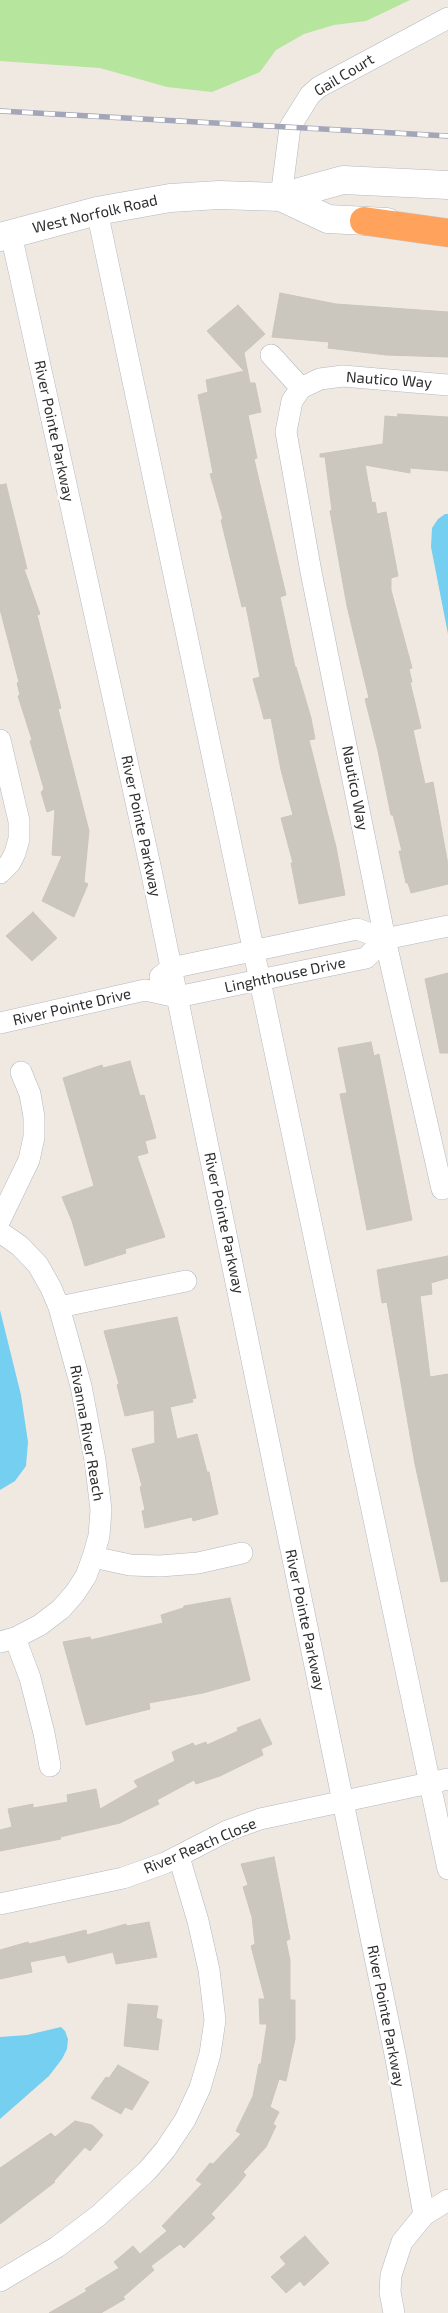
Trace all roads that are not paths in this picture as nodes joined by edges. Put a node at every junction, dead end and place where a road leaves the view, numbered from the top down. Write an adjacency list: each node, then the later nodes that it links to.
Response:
1 (448, 18): 3 (street, Gail Court)
2 (448, 185): 3 (street, West Norfolk Road)
3 (281, 197): 4 (street, West Norfolk Road); 5 (street, West Norfolk Road)
4 (97, 210): 8 (street, West Norfolk Road); 16 (street)
5 (364, 221): 6 (street, West Norfolk Road); 7 (highway)
6 (448, 225)
7 (448, 233)
8 (5, 236): 17 (street, River Pointe Parkway)
9 (271, 355): 11 (street)
10 (448, 385): 11 (street, Nautico Way)
11 (301, 388): 15 (street, Nautico Way)
12 (0, 740): 13 (street)
13 (0, 873)
14 (448, 926): 15 (street)
15 (385, 939): 16 (street, Linghthouse Drive); 18 (street, Linghthouse Drive); 23 (street, Nautico Way)
16 (254, 949): 17 (street, River Pointe Drive); 18 (street)
17 (171, 968): 19 (street, River Pointe Drive); 20 (street, River Pointe Parkway)
18 (260, 980): 20 (street, Linghthouse Drive); 33 (street)
19 (145, 990): 20 (street, River Pointe Drive); 21 (street, River Pointe Drive)
20 (178, 997): 34 (street, River Pointe Parkway)
21 (0, 1023)
22 (21, 1072): 25 (street)
23 (440, 1141): 24 (street, Nautico Way)
24 (442, 1188)
25 (0, 1220)
26 (0, 1232): 28 (street, Rivanna River Reach)
27 (186, 1281): 28 (street)
28 (59, 1307): 30 (street, Rivanna River Reach)
29 (242, 1553): 30 (street)
30 (94, 1557): 31 (street, Rivanna River Reach)
31 (7, 1640): 32 (street)
32 (50, 1766)
33 (439, 1781): 34 (street, River Reach Close); 36 (street)
34 (342, 1800): 35 (street, River Reach Close); 39 (street, River Pointe Parkway)
35 (179, 1857): 37 (street, River Reach Close); 40 (street)
36 (448, 1869)
37 (0, 1904)
38 (448, 2200): 39 (street)
39 (424, 2215): 41 (street)
40 (0, 2281)
41 (392, 2312)

